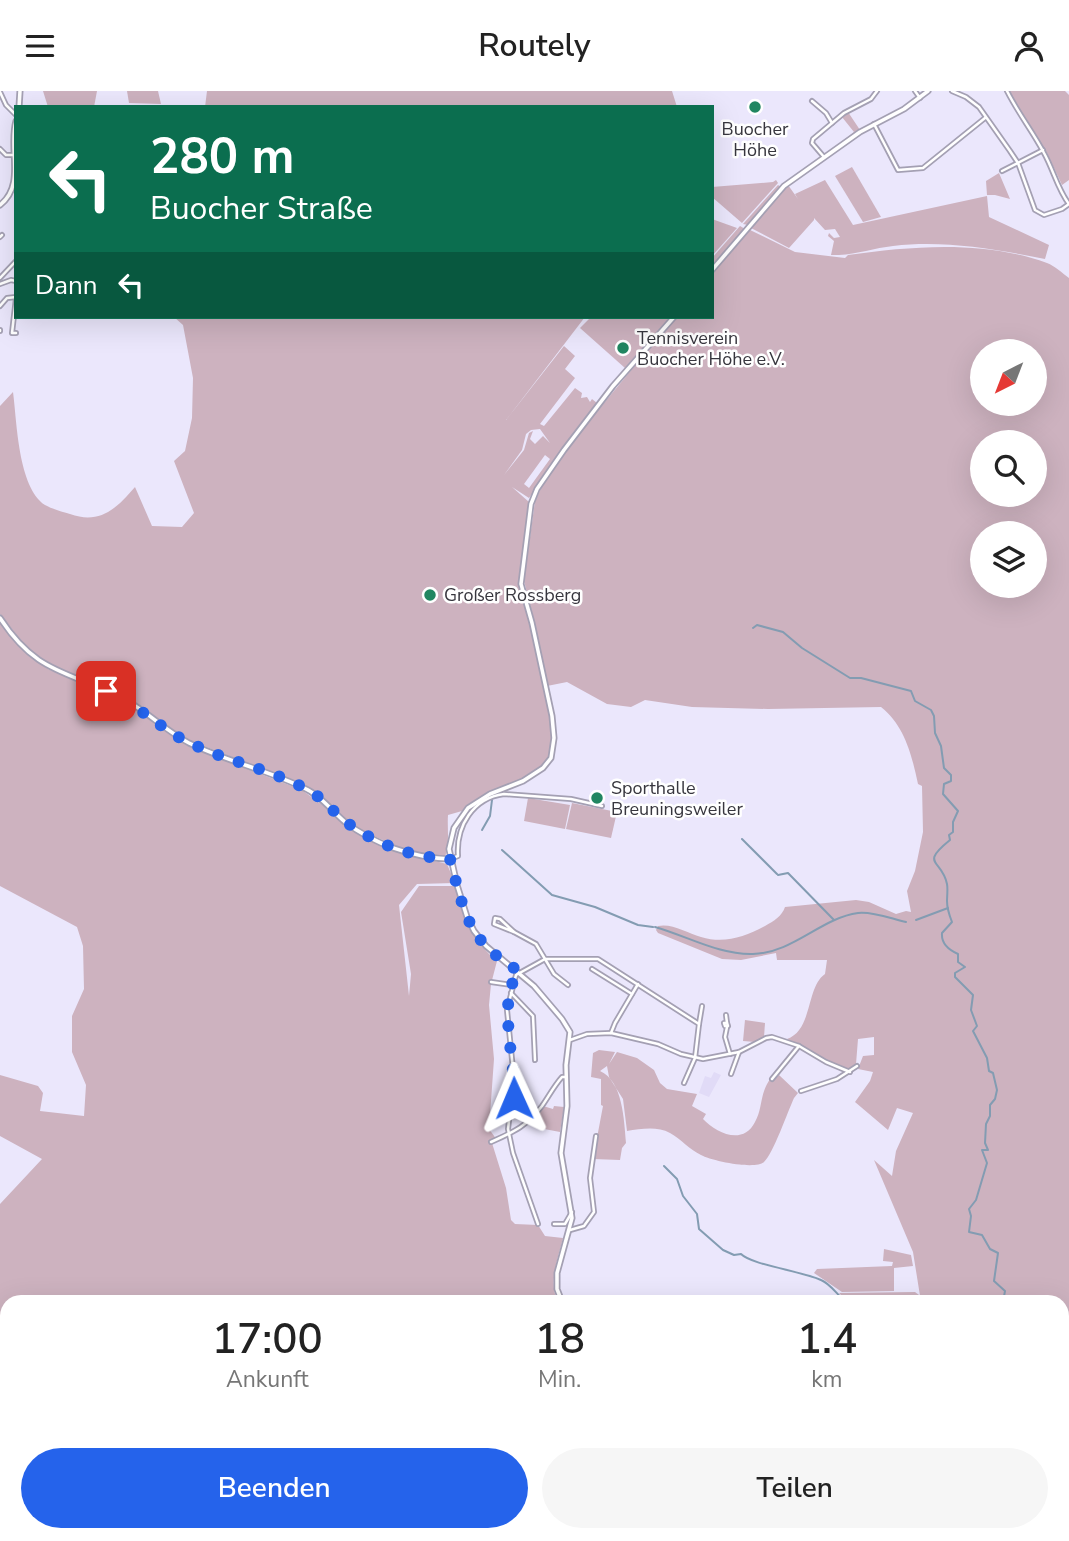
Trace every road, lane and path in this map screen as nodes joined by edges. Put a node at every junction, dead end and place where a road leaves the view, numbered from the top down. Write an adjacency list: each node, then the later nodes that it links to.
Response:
1 (877, 91): 11 (street)
2 (915, 91): 7 (street)
3 (928, 91): 7 (street)
4 (952, 91): 10 (street)
5 (1007, 91): 15 (street)
6 (0, 92): 9 (street)
7 (920, 98): 12 (street)
8 (812, 101): 11 (street)
9 (14, 115)
10 (985, 118): 12 (street); 18 (street)
11 (832, 123): 17 (street)
12 (873, 123): 17 (street)
13 (14, 128): 16 (street)
14 (0, 149): 16 (street)
15 (1043, 151): 18 (street); 18 (street)
16 (13, 155): 20 (street)
17 (824, 157): 22 (street)
18 (1018, 163): 19 (street)
19 (1002, 171)
20 (0, 205)
21 (14, 263): 23 (street)
22 (714, 268)
23 (0, 278)
24 (14, 297): 25 (street)
25 (0, 306)
26 (14, 315): 28 (street)
27 (672, 319): 31 (street)
28 (16, 333)
29 (0, 618): 31 (street)
30 (602, 806): 31 (street)
31 (450, 859): 35 (street)
32 (514, 932): 32 (street); 33 (street)
33 (545, 959): 35 (street); 37 (street); 39 (street)
34 (592, 968): 41 (street)
35 (520, 972): 38 (street); 46 (street)
36 (491, 982): 38 (street)
37 (638, 984): 41 (street); 44 (street)
38 (512, 985): 40 (street)
39 (568, 985)
40 (511, 993): 51 (street); 59 (street)
41 (632, 994): 45 (street)
42 (702, 1006): 44 (street)
43 (726, 1015): 49 (street)
44 (699, 1024): 50 (street)
45 (611, 1033): 46 (street); 50 (street)
46 (570, 1040): 55 (street)
47 (799, 1046): 48 (street); 53 (street); 56 (street)
48 (739, 1052): 49 (street); 54 (street)
49 (730, 1054): 50 (street)
50 (695, 1058): 57 (street)
51 (534, 1060)
52 (857, 1066): 53 (street)
53 (850, 1072): 58 (street)
54 (732, 1074)
55 (566, 1077): 59 (street); 62 (street)
56 (772, 1079)
57 (684, 1083)
58 (801, 1091)
59 (509, 1135): 61 (street); 63 (street)
60 (596, 1136): 65 (street)
61 (491, 1142)
62 (572, 1212): 64 (street); 65 (street)
63 (538, 1224)
64 (554, 1224)
65 (570, 1230): 66 (street)
66 (560, 1295)

